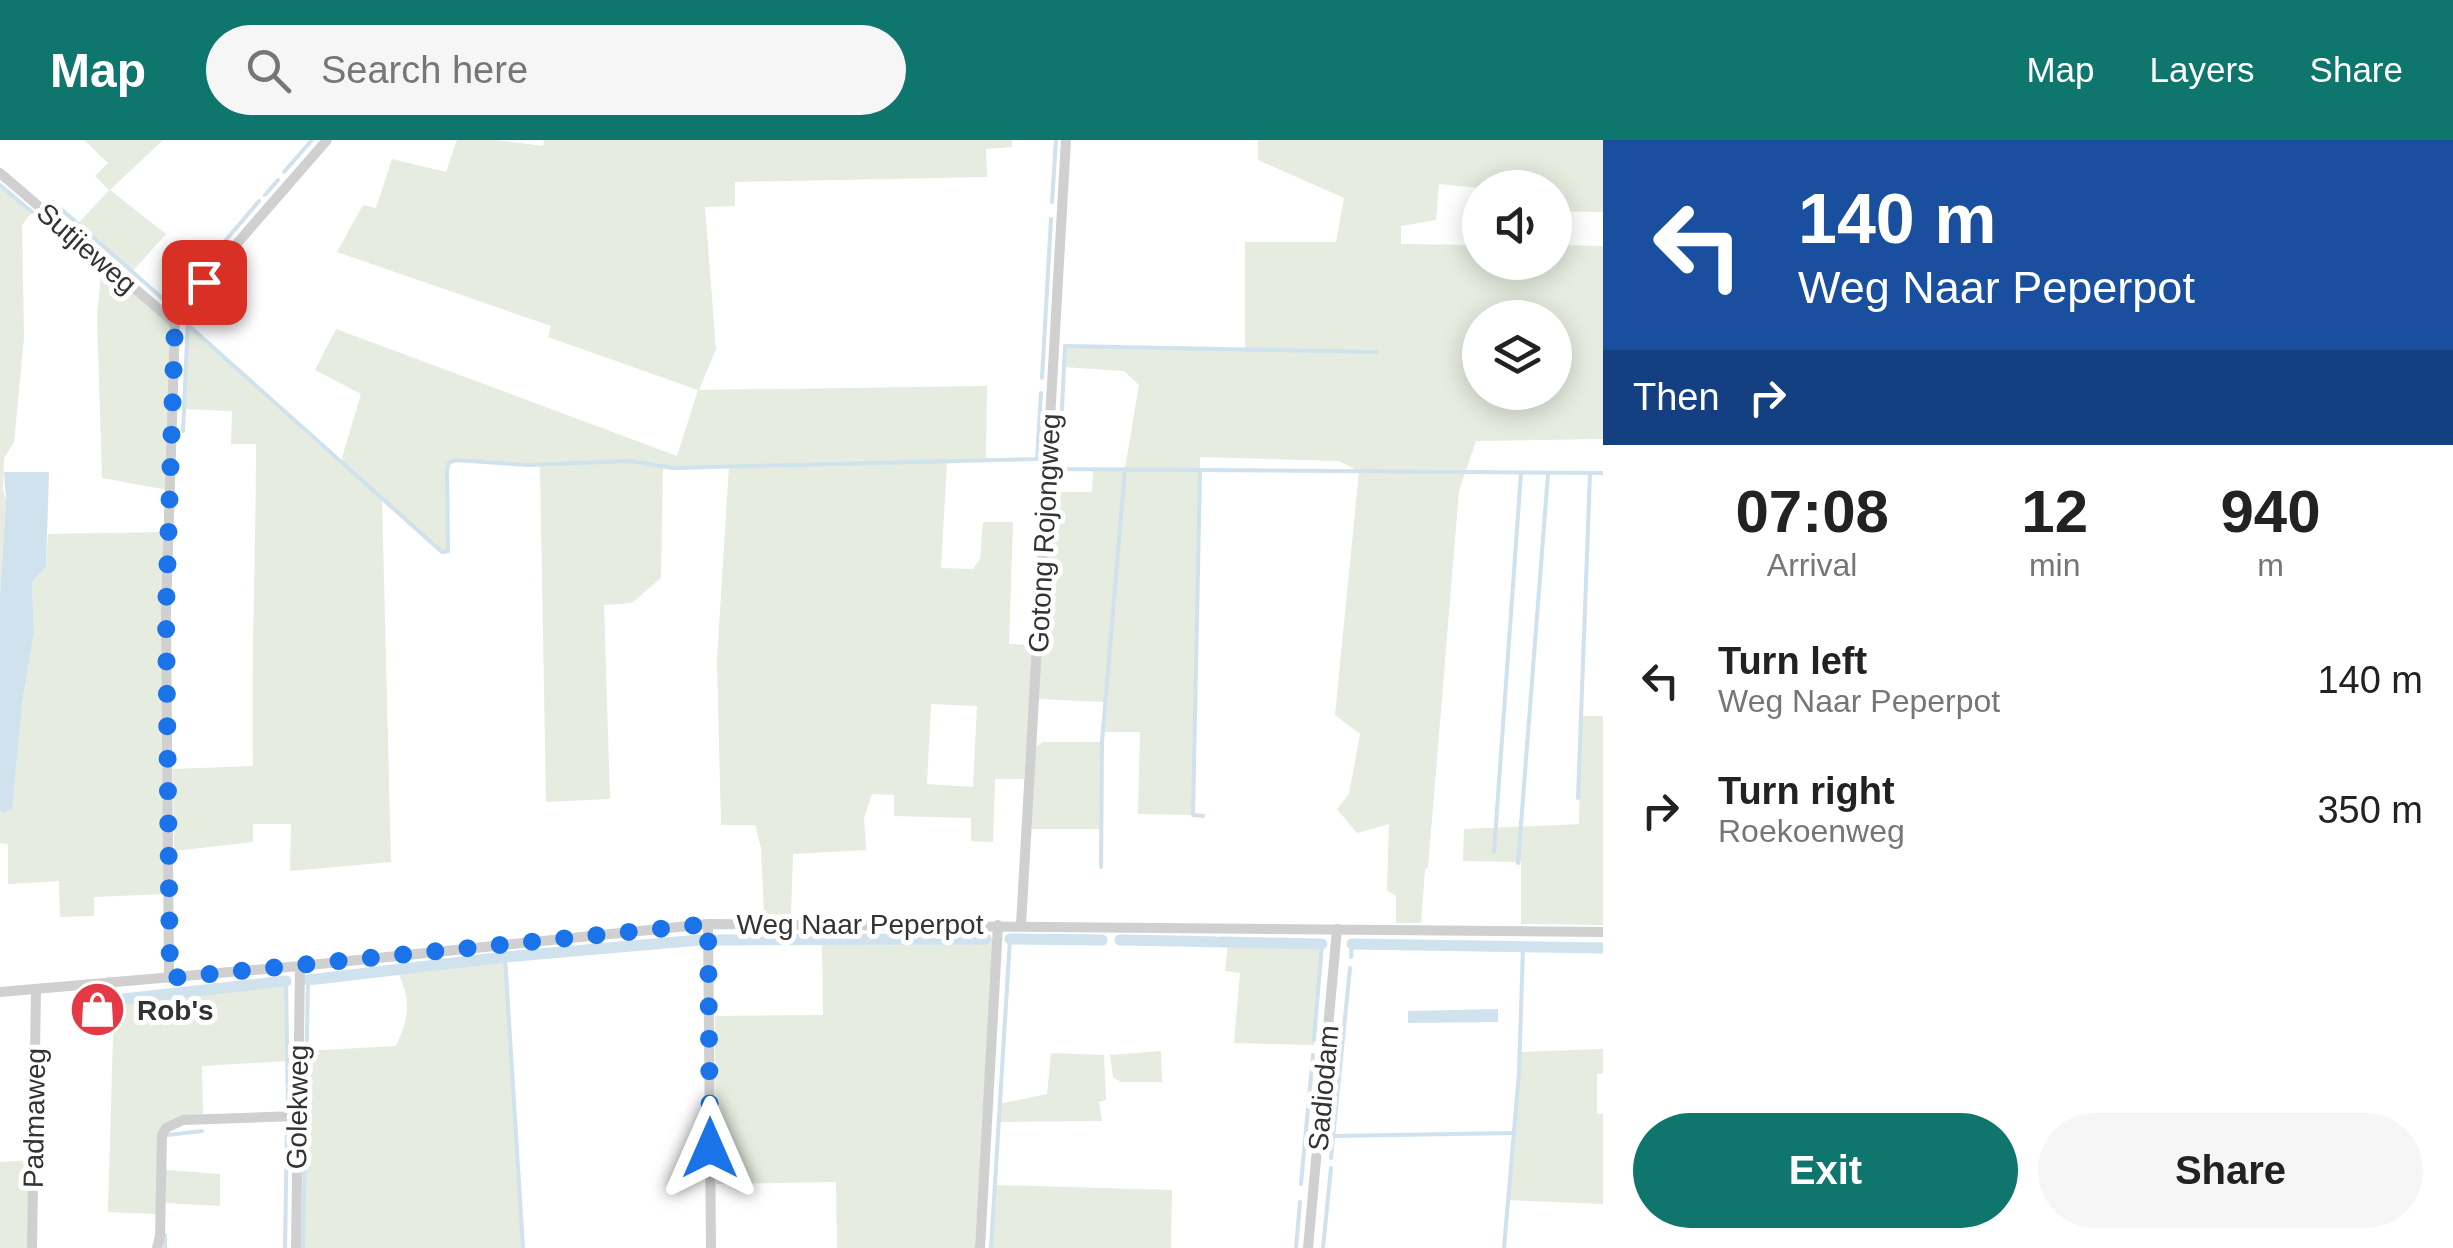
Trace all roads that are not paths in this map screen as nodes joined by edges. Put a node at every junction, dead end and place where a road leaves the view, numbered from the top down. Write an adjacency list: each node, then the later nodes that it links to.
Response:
1 (327, 140): 4 (street)
2 (1066, 140): 7 (street, Gotong Rojongweg)
3 (0, 173): 4 (street, Sutjieweg)
4 (175, 323): 11 (street)
5 (708, 924): 6 (street, Weg Naar Peperpot); 10 (street, Weg Naar Peperpot); 18 (street)
6 (998, 925): 7 (street, Weg Naar Peperpot); 19 (street)
7 (1021, 925): 8 (street, Weg Naar Peperpot)
8 (1337, 929): 9 (street, Weg Naar Peperpot); 20 (street, Sadiodam)
9 (1603, 932)
10 (300, 966): 11 (street, Weg Naar Peperpot); 14 (street, Golekweg)
11 (170, 978): 12 (street, Weg Naar Peperpot)
12 (36, 989): 13 (street, Weg Naar Peperpot); 15 (street, Padmaweg)
13 (0, 992)
14 (297, 1116): 16 (street); 17 (street, Golekweg)
15 (32, 1248)
16 (157, 1248)
17 (296, 1248)
18 (711, 1248)
19 (980, 1248)
20 (1308, 1248)

